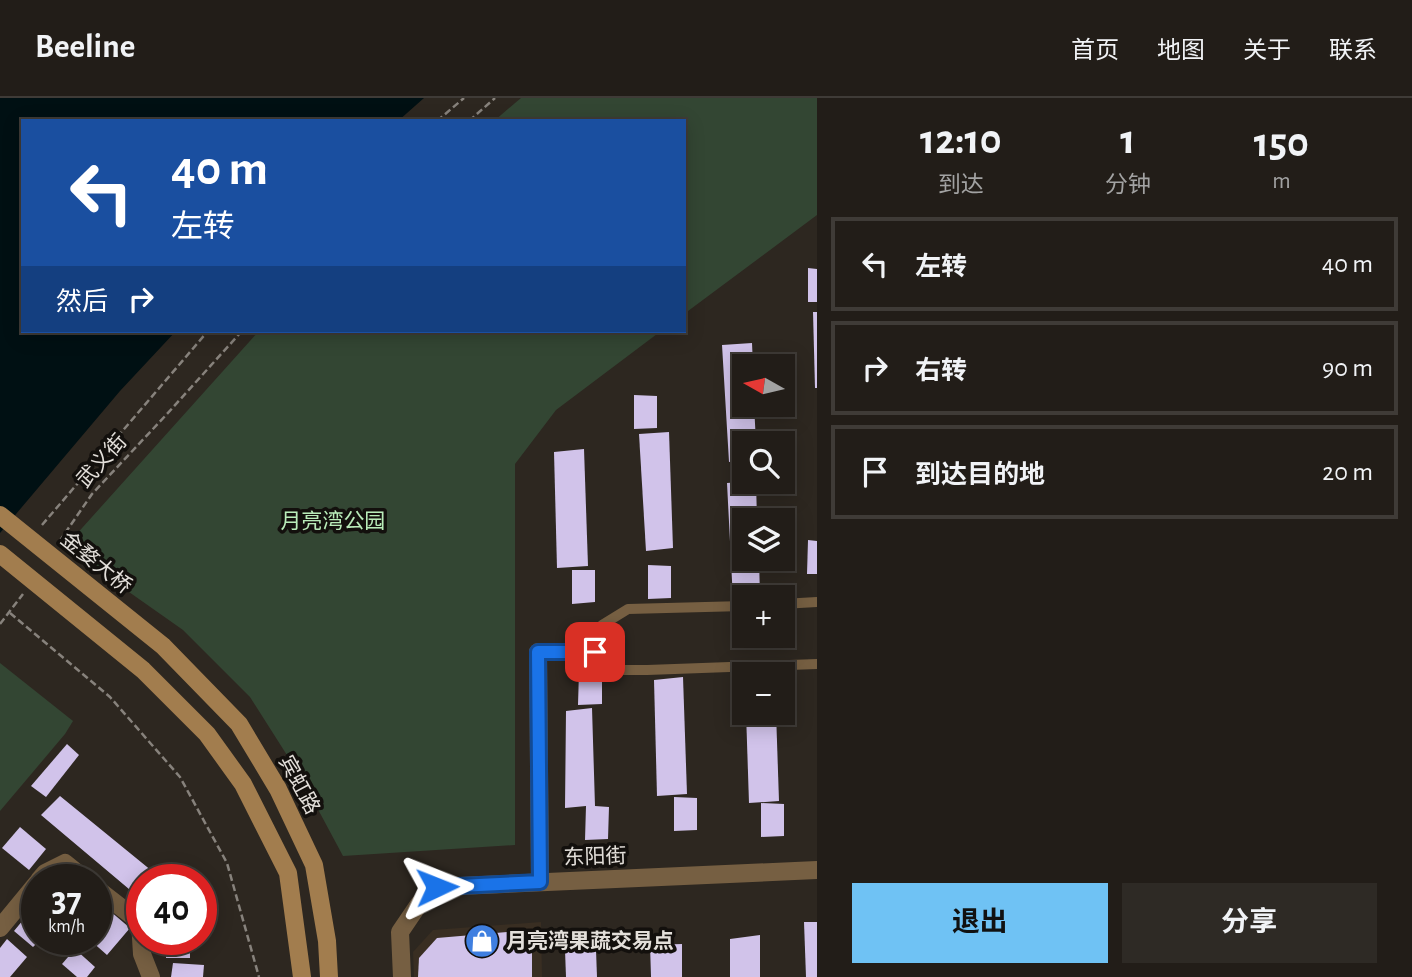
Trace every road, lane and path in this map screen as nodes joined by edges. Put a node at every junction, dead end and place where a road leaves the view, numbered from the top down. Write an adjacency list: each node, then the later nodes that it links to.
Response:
1 (464, 98): 3 (path)
2 (495, 98): 4 (path)
3 (439, 119)
4 (471, 119)
5 (206, 333): 8 (path)
6 (240, 333): 9 (path, 武义街)
7 (0, 515): 17 (main road, 金婺大桥)
8 (42, 524)
9 (55, 548)
10 (0, 554): 27 (main road)
11 (25, 591): 15 (path)
12 (817, 602): 13 (lane)
13 (795, 603)
14 (732, 606): 18 (lane)
15 (10, 613): 16 (path); 26 (path)
16 (0, 624)
17 (163, 646): 28 (main road, 宾虹路)
18 (595, 652): 19 (lane); 21 (street)
19 (817, 664)
20 (817, 870): 21 (street, 东阳街)
21 (540, 882): 29 (street, 东阳街)
22 (112, 900): 25 (street)
23 (21, 903): 24 (street)
24 (0, 928)
25 (151, 977)
26 (259, 977)
27 (302, 977)
28 (329, 977)
29 (402, 977)

